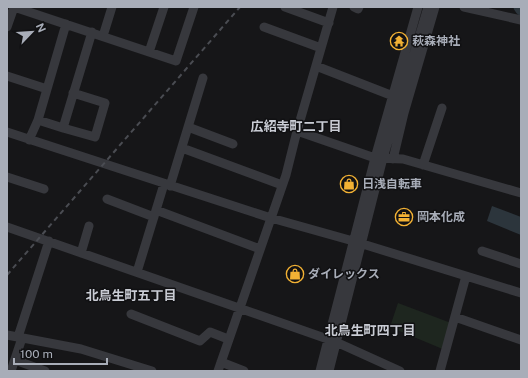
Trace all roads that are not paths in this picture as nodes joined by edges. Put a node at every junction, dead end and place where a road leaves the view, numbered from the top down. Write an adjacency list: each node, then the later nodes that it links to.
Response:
1 (13, 7): 15 (street); 16 (street)
2 (112, 7): 19 (street)
3 (164, 7): 21 (street)
4 (194, 7): 21 (street)
5 (285, 7): 14 (street)
6 (333, 7): 14 (street)
7 (354, 7): 8 (street)
8 (359, 7)
9 (418, 7): 27 (street)
10 (428, 7): 37 (street)
11 (435, 7): 38 (street)
12 (464, 7): 13 (street)
13 (521, 20)
14 (328, 23): 20 (street)
15 (66, 24): 18 (street); 25 (street)
16 (7, 27)
17 (264, 27): 20 (street)
18 (92, 32): 19 (street); 26 (street)
19 (103, 36): 21 (street)
20 (321, 48): 22 (street)
21 (149, 52)
22 (316, 66): 27 (street); 32 (street)
23 (7, 76): 25 (street)
24 (203, 78): 30 (street)
25 (47, 89): 29 (street)
26 (73, 93): 31 (street); 31 (street)
27 (393, 96): 37 (street)
28 (442, 108): 39 (street)
29 (38, 120): 31 (street); 34 (street)
30 (188, 127): 35 (street); 36 (street)
31 (62, 128)
32 (297, 130): 37 (street); 42 (street)
33 (7, 132): 34 (street)
34 (29, 140): 41 (street)
35 (233, 144)
36 (182, 148): 41 (street); 42 (street)
37 (379, 158): 38 (street); 51 (street)
38 (393, 159): 39 (street)
39 (422, 165): 44 (street)
40 (7, 177): 43 (street)
41 (167, 185): 46 (street); 47 (street)
42 (282, 185): 47 (street)
43 (44, 189)
44 (521, 193)
45 (107, 199): 46 (street)
46 (155, 213): 52 (street); 56 (street)
47 (271, 218): 51 (street); 52 (street)
48 (89, 226): 54 (street)
49 (7, 227): 50 (street)
50 (49, 241): 54 (street); 63 (street)
51 (357, 243): 57 (street); 65 (street)
52 (260, 249): 59 (street)
53 (482, 251): 55 (street)
54 (81, 253): 56 (street)
55 (521, 264)
56 (137, 272): 59 (street)
57 (466, 276): 58 (street); 61 (street)
58 (521, 292)
59 (239, 308): 64 (street); 65 (street)
60 (131, 314): 64 (street)
61 (455, 317): 66 (street); 77 (street)
62 (7, 335): 63 (street)
63 (20, 338): 67 (street); 71 (street)
64 (228, 339): 68 (street)
65 (332, 340): 74 (street); 75 (street); 76 (street)
66 (521, 340)
67 (15, 360): 69 (street); 70 (street)
68 (221, 362): 72 (street); 73 (street)
69 (10, 370)
70 (45, 371)
71 (152, 371)
72 (218, 371)
73 (244, 371)
74 (320, 371)
75 (329, 371)
76 (400, 371)
77 (440, 371)

